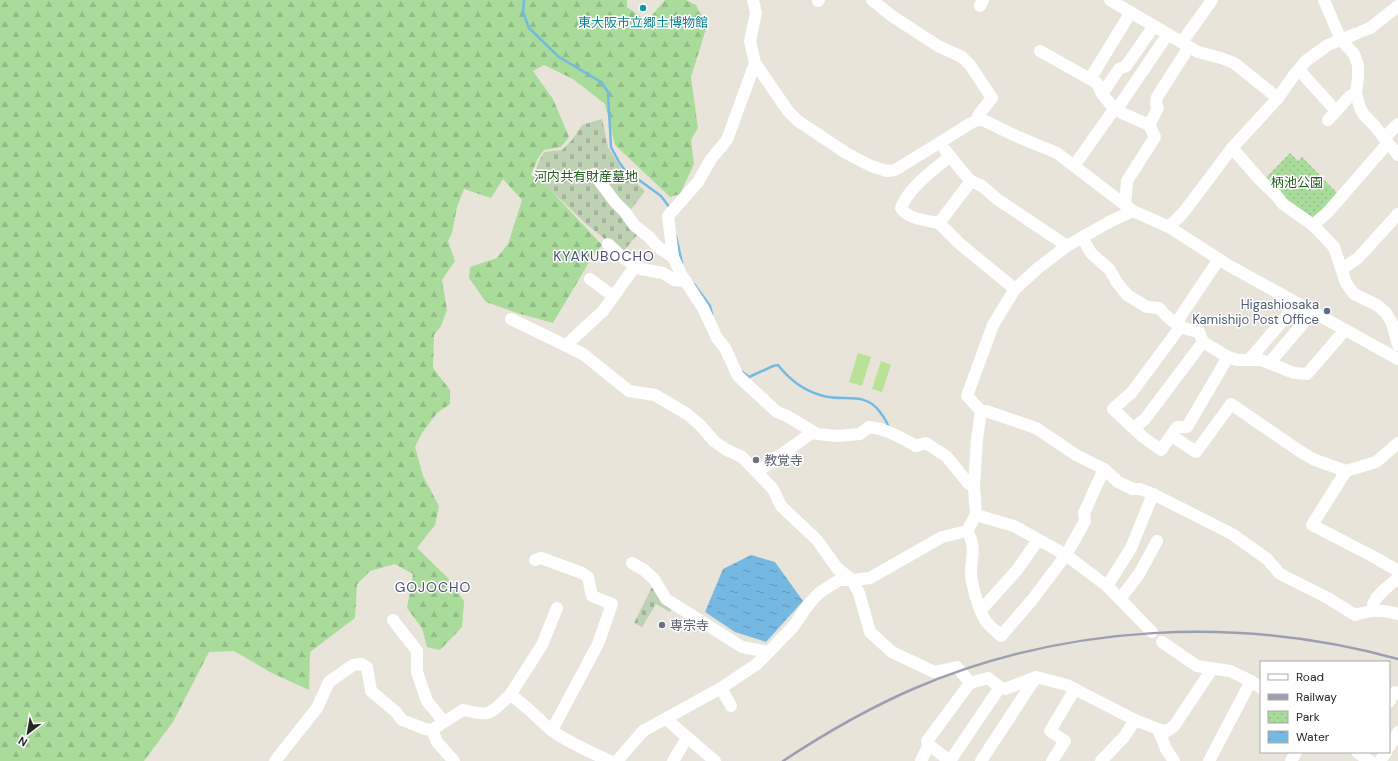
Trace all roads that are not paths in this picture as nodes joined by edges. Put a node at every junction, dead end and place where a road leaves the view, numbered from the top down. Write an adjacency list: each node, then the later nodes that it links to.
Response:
1 (753, 0): 13 (street)
2 (872, 0): 20 (street)
3 (1110, 0): 7 (street)
4 (1212, 0): 11 (street)
5 (1324, 0): 10 (street)
6 (1397, 9): 10 (street)
7 (1131, 12): 8 (street); 15 (street)
8 (1154, 26): 9 (street); 17 (street)
9 (1168, 34): 11 (street); 19 (street)
10 (1341, 40): 14 (street); 16 (street)
11 (1186, 45): 18 (street); 22 (street)
12 (1040, 50): 15 (street)
13 (755, 63): 24 (street); 39 (street)
14 (1299, 70): 16 (street); 18 (street)
15 (1090, 79): 17 (street)
16 (1356, 93): 23 (street)
17 (1102, 94): 19 (street)
18 (1278, 98): 25 (street)
19 (1116, 109): 22 (street); 28 (street)
20 (977, 120): 24 (street); 28 (street)
21 (1398, 124): 23 (street)
22 (1149, 125): 31 (street)
23 (1386, 140): 26 (street); 34 (street)
24 (940, 144): 27 (street)
25 (1232, 148): 34 (street); 35 (street)
26 (1398, 155)
27 (950, 156): 30 (street); 33 (street)
28 (1074, 166): 31 (street)
29 (594, 174): 39 (street)
30 (972, 181): 33 (street); 38 (street)
31 (1129, 208): 35 (street); 36 (street)
32 (1398, 214): 42 (street)
33 (940, 223): 45 (street)
34 (1313, 225): 42 (street)
35 (1168, 227): 40 (street)
36 (1082, 238): 38 (street); 50 (street)
37 (608, 244): 41 (street)
38 (1067, 246): 45 (street)
39 (673, 257): 44 (street)
40 (1219, 259): 47 (street); 50 (street)
41 (636, 266): 44 (street); 46 (street)
42 (1342, 269): 54 (street)
43 (590, 280): 46 (street)
44 (686, 281): 61 (street)
45 (1015, 289): 59 (street)
46 (613, 296): 53 (street)
47 (1298, 304): 48 (street); 57 (street)
48 (1313, 312): 51 (street); 58 (street)
49 (511, 318): 53 (street)
50 (1179, 324): 52 (street); 60 (street)
51 (1345, 330): 56 (street); 58 (street)
52 (1204, 342): 55 (street); 60 (street)
53 (566, 345): 66 (street)
54 (1398, 345)
55 (1228, 357): 57 (street); 62 (street)
56 (1398, 359)
57 (1249, 360): 58 (street)
58 (1270, 362)
59 (981, 411): 64 (street); 67 (street)
60 (1134, 428): 62 (street)
61 (813, 432): 66 (street); 67 (street)
62 (1172, 436): 65 (street)
63 (1398, 443): 65 (street)
64 (1104, 469): 68 (street); 73 (street)
65 (1346, 470): 76 (street)
66 (757, 472): 78 (street)
67 (974, 487): 69 (street)
68 (1153, 494): 79 (street); 83 (street)
69 (976, 515): 70 (street); 71 (street)
70 (967, 531): 78 (street); 82 (street)
71 (1038, 540): 73 (street); 82 (street)
72 (1157, 541): 80 (street)
73 (1066, 555): 79 (street); 82 (street)
74 (535, 560): 103 (street)
75 (632, 563): 88 (street)
76 (1398, 571)
77 (1398, 578): 83 (street)
78 (852, 580): 88 (street); 91 (street)
79 (1107, 586): 80 (street)
80 (1120, 599): 86 (street)
81 (557, 608): 96 (street)
82 (981, 610)
83 (1375, 610): 84 (street)
84 (1398, 614)
85 (393, 620): 100 (street)
86 (1152, 632)
87 (1162, 642): 89 (street)
88 (768, 652): 94 (street)
89 (1212, 669): 92 (street); 101 (street)
90 (1036, 677): 93 (street); 95 (street); 115 (street)
91 (970, 683): 93 (street); 106 (street)
92 (1256, 684): 119 (street)
93 (1000, 687): 106 (street)
94 (722, 688): 97 (street); 98 (street)
95 (1075, 689): 99 (street); 116 (street)
96 (510, 695): 100 (street); 103 (street)
97 (731, 706)
98 (666, 719): 105 (street); 111 (street)
99 (1135, 720): 101 (street); 117 (street)
100 (444, 722): 102 (street)
101 (1158, 729): 118 (street)
102 (432, 730): 108 (street); 109 (street)
103 (552, 730): 110 (street)
104 (1398, 732): 107 (street)
105 (688, 738): 112 (street); 113 (street)
106 (929, 744): 114 (street)
107 (1390, 745)
108 (276, 761)
109 (454, 761)
110 (610, 761)
111 (617, 761)
112 (673, 761)
113 (715, 761)
114 (921, 761)
115 (981, 761)
116 (1052, 761)
117 (1101, 761)
118 (1174, 761)
119 (1209, 761)

